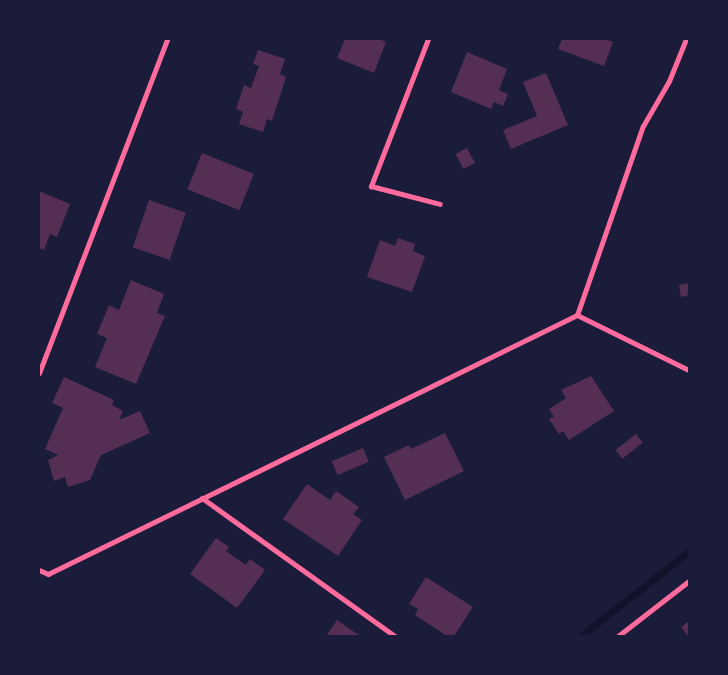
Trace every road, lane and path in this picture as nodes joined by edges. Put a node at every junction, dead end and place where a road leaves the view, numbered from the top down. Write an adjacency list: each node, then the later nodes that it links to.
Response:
1 (167, 39): 7 (street)
2 (428, 39): 4 (street)
3 (686, 39): 5 (street)
4 (440, 204)
5 (577, 315): 6 (street); 8 (street)
6 (689, 370)
7 (39, 373)
8 (202, 498): 9 (street); 11 (street)
9 (39, 570)
10 (689, 581): 12 (street)
11 (395, 636)
12 (618, 636)

